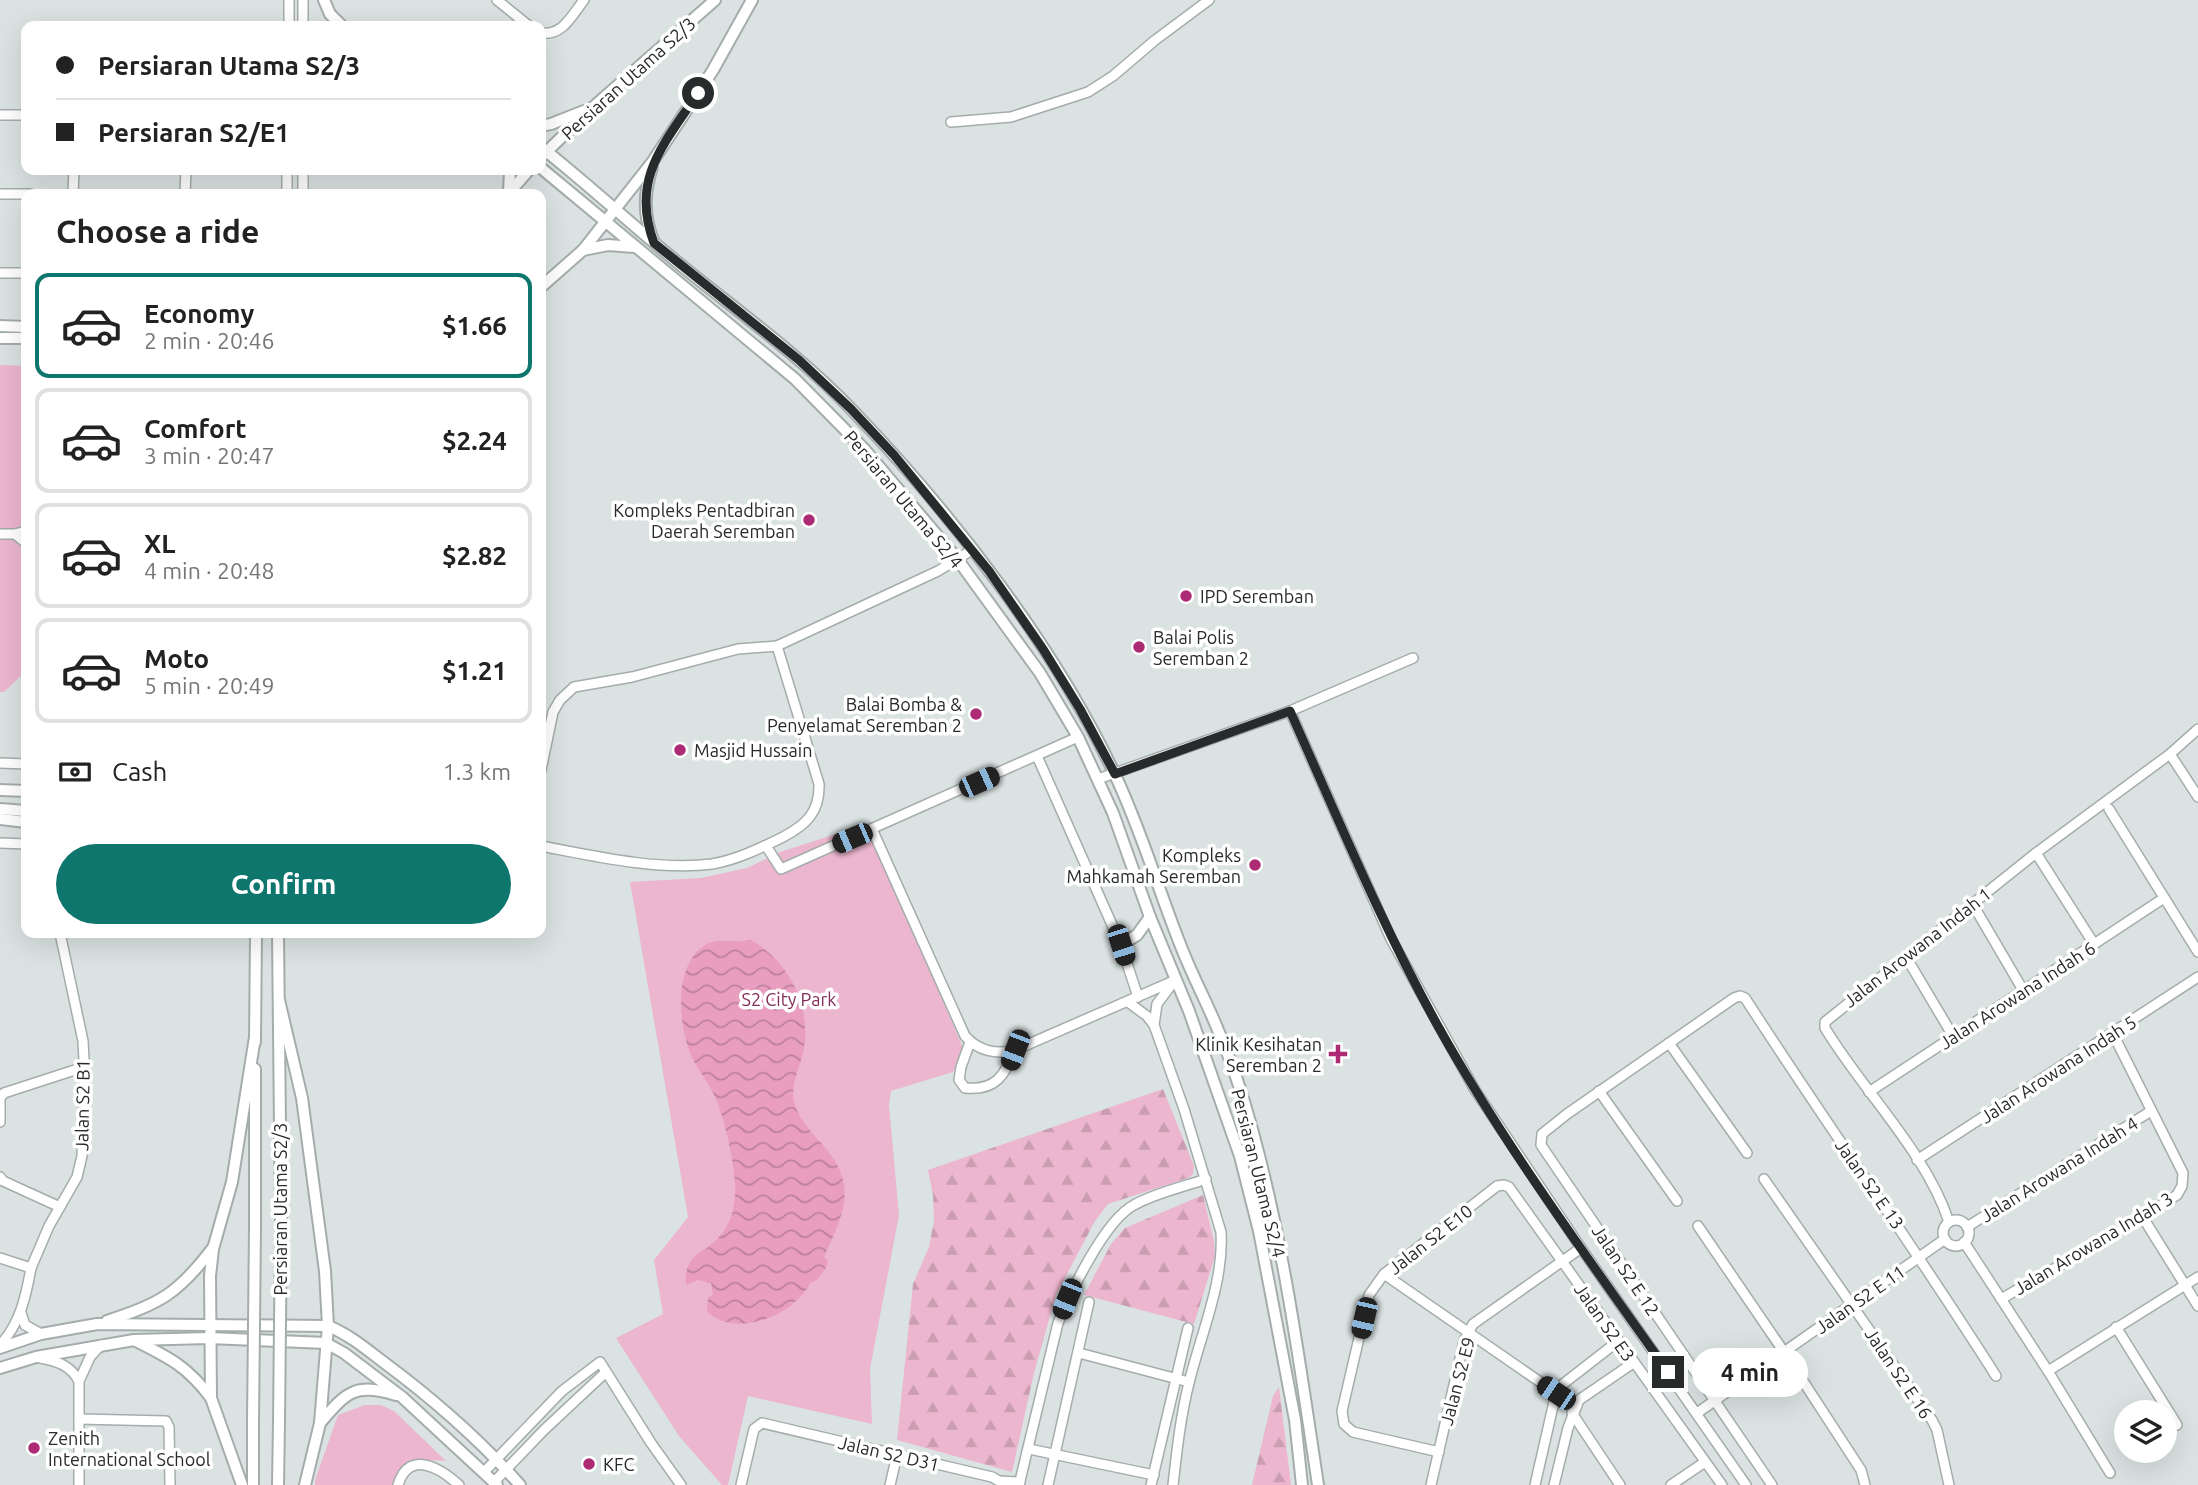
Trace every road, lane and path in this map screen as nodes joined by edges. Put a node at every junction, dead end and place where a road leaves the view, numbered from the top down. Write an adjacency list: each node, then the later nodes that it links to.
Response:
1 (289, 0): 9 (street)
2 (303, 0): 10 (street)
3 (324, 0): 11 (main road)
4 (497, 0): 12 (street)
5 (584, 0): 13 (street)
6 (715, 0): 14 (main road, Persiaran Utama S2/3)
7 (752, 0): 21 (main road)
8 (1209, 0): 17 (street)
9 (289, 21)
10 (303, 21)
11 (337, 21)
12 (522, 21)
13 (546, 33)
14 (591, 109): 18 (main road); 19 (main road, Persiaran Utama S2/3)
15 (0, 115): 16 (street)
16 (21, 115)
17 (951, 122)
18 (546, 125)
19 (546, 148)
20 (546, 155): 27 (main road, Persiaran Utama S2/4)
21 (653, 161): 27 (main road); 29 (main road)
22 (546, 172): 28 (main road, Persiaran Utama S2/4)
23 (525, 175): 24 (main road)
24 (513, 189)
25 (0, 194): 26 (street)
26 (21, 194)
27 (616, 209): 28 (main road); 29 (main road, Persiaran Utama S2/4)
28 (605, 222): 30 (main road, Persiaran Utama S2/4); 31 (main road)
29 (654, 243): 43 (main road, Persiaran Utama S2/4)
30 (634, 247): 31 (main road); 44 (main road, Persiaran Utama S2/4)
31 (583, 250): 34 (main road)
32 (0, 273): 33 (street)
33 (21, 273)
34 (546, 283)
35 (0, 326): 36 (main road)
36 (21, 327)
37 (0, 338): 38 (main road)
38 (21, 338)
39 (21, 532): 41 (street)
40 (0, 534): 41 (street)
41 (15, 534): 42 (street)
42 (21, 539)
43 (972, 550): 44 (street); 47 (main road, Persiaran Utama S2/4)
44 (958, 560): 45 (street); 48 (main road, Persiaran Utama S2/4)
45 (777, 646): 52 (street); 70 (street)
46 (1413, 658): 49 (street)
47 (1054, 664): 48 (main road); 57 (main road, Persiaran Utama S2/4)
48 (1040, 673): 51 (main road, Persiaran Utama S2/4)
49 (1290, 711): 57 (street); 116 (street)
50 (2198, 729): 53 (street, Jalan Arowana Indah 1)
51 (1078, 737): 54 (street); 58 (main road, Persiaran Utama S2/4)
52 (546, 746)
53 (2170, 754): 61 (street); 72 (street, Jalan Arowana Indah 1)
54 (1037, 756): 67 (street); 80 (street)
55 (0, 763): 56 (street)
56 (21, 764)
57 (1115, 774): 58 (street); 82 (main road, Persiaran Utama S2/4)
58 (1098, 779): 75 (main road, Persiaran Utama S2/4)
59 (0, 790): 60 (main road)
60 (21, 792)
61 (2198, 797)
62 (0, 809): 64 (main road)
63 (2109, 809): 73 (street)
64 (21, 811)
65 (0, 819): 66 (main road)
66 (21, 821)
67 (872, 829): 70 (street); 94 (street)
68 (0, 843): 69 (street)
69 (21, 844)
70 (766, 846): 71 (street)
71 (546, 847)
72 (2036, 853): 74 (street, Jalan Arowana Indah 1); 79 (street)
73 (2164, 898): 79 (street, Jalan Arowana Indah 6); 81 (street)
74 (1972, 903): 83 (street, Jalan Arowana Indah 1); 86 (street)
75 (1150, 917): 80 (main road); 85 (main road, Persiaran Utama S2/4)
76 (61, 938): 97 (street, Jalan S2 B1)
77 (256, 938): 93 (main road, Persiaran Utama S2/3)
78 (278, 938): 88 (main road, Persiaran Utama S2/3)
79 (2094, 944): 86 (street, Jalan Arowana Indah 6)
80 (1121, 945): 87 (street)
81 (2198, 952)
82 (1184, 953): 85 (main road); 190 (main road, Persiaran Utama S2/4)
83 (1906, 957): 92 (street); 99 (street, Jalan Arowana Indah 1)
84 (2198, 977): 91 (street, Jalan Arowana Indah 5)
85 (1176, 981): 87 (street); 90 (street); 189 (main road, Persiaran Utama S2/4)
86 (2024, 990): 92 (street, Jalan Arowana Indah 6)
87 (1138, 997): 89 (street)
88 (279, 1000): 131 (main road); 179 (main road, Persiaran Utama S2/3, bridge)
89 (1128, 1002): 90 (street); 96 (street)
90 (1154, 1025): 105 (street)
91 (2113, 1034): 100 (street, Jalan Arowana Indah 3); 103 (street, Jalan Arowana Indah 5)
92 (1953, 1036): 99 (street, Jalan Arowana Indah 6)
93 (255, 1037): 115 (main road); 178 (main road, Persiaran Utama S2/3, bridge)
94 (970, 1042): 96 (street); 96 (street)
95 (1669, 1043): 98 (street); 102 (street); 117 (street, Jalan S2 E 13)
96 (1015, 1050)
97 (84, 1067): 101 (street); 108 (street, Jalan S2 B1)
98 (1599, 1091): 107 (street); 156 (street, Jalan S2 E 12)
99 (1870, 1092): 103 (street, Jalan Arowana Indah 1)
100 (2151, 1111): 109 (street, Jalan Arowana Indah 3); 112 (street, Jalan Arowana Indah 4)
101 (0, 1122)
102 (1747, 1153)
103 (1917, 1160): 110 (street, Jalan Arowana Indah 1)
104 (0, 1177): 108 (street)
105 (1206, 1179): 152 (street); 162 (street)
106 (1764, 1179): 126 (street, Jalan S2 E 16)
107 (1676, 1201)
108 (61, 1207): 120 (street, Jalan S2 B1)
109 (2142, 1216): 123 (street); 124 (street, Jalan Arowana Indah 3)
110 (1949, 1222): 112 (street); 113 (street)
111 (1698, 1226): 142 (street)
112 (1967, 1227): 114 (street)
113 (1945, 1239): 114 (street); 117 (street, Jalan S2 E 11)
114 (1964, 1242): 124 (street)
115 (213, 1248): 129 (main road); 130 (main road)
116 (1581, 1248): 119 (street, Jalan S2 E9); 159 (street)
117 (1920, 1256): 126 (street, Jalan S2 E 11); 149 (street, Jalan S2 E 13)
118 (0, 1258): 120 (street)
119 (1562, 1261): 121 (street, Jalan S2 E10); 134 (street, Jalan S2 E9); 138 (street, Jalan S2 E3)
120 (31, 1268): 128 (street, Jalan S2 B1)
121 (1384, 1274): 134 (street); 163 (street, Jalan S2 E10)
122 (2198, 1277): 123 (street)
123 (2185, 1284): 127 (street); 132 (street)
124 (2001, 1299): 147 (street)
125 (1089, 1302): 143 (street)
126 (1852, 1304): 142 (street, Jalan S2 E 11); 200 (street, Jalan S2 E 16)
127 (2198, 1306)
128 (21, 1313): 135 (street); 141 (street, Jalan S2 B1)
129 (97, 1324): 130 (main road); 135 (main road)
130 (209, 1325): 131 (main road); 136 (main road)
131 (328, 1326): 139 (main road); 166 (main road)
132 (2116, 1327): 147 (street); 157 (street)
133 (1188, 1328): 150 (street)
134 (1468, 1333): 153 (street); 163 (street, Jalan S2 E9)
135 (41, 1334): 141 (main road)
136 (209, 1338): 137 (main road); 139 (main road); 155 (main road)
137 (134, 1340): 140 (main road); 155 (main road)
138 (1618, 1342): 145 (street, Jalan S2 E3); 153 (street)
139 (326, 1343): 154 (main road); 161 (main road)
140 (103, 1344): 144 (main road); 151 (street)
141 (0, 1346)
142 (1784, 1352): 156 (street, Jalan S2 E 11); 199 (street)
143 (1079, 1353): 150 (street); 165 (street)
144 (36, 1357): 146 (main road); 151 (street)
145 (1633, 1363): 158 (street); 167 (street, Jalan S2 E3)
146 (0, 1368)
147 (2048, 1371): 170 (street)
148 (606, 1372): 166 (street); 168 (street); 184 (street)
149 (1996, 1376)
150 (1174, 1377): 152 (street); 171 (street)
151 (79, 1381): 160 (street)
152 (1189, 1382): 188 (street)
153 (1556, 1393): 192 (street)
154 (402, 1397): 161 (main road); 169 (main road)
155 (211, 1398): 177 (main road)
156 (1716, 1400): 159 (street, Jalan S2 E 11); 198 (street, Jalan S2 E 12)
157 (2161, 1400)
158 (1572, 1413): 193 (street); 194 (street)
159 (1697, 1413): 197 (street)
160 (79, 1419): 175 (street); 176 (street)
161 (320, 1423): 180 (main road)
162 (1029, 1449): 165 (street); 173 (street)
163 (1439, 1452): 191 (street, Jalan S2 E9)
164 (897, 1455): 172 (street, Jalan S2 D31); 185 (street, Jalan S2 D31); 186 (street)
165 (1055, 1456): 171 (street); 187 (street)
166 (496, 1458): 168 (main road); 169 (street)
167 (1705, 1462): 195 (street); 196 (street, Jalan S2 E3)
168 (506, 1469): 174 (street); 183 (main road)
169 (484, 1472): 174 (main road)
170 (2110, 1473)
171 (1153, 1480)
172 (1000, 1483): 173 (street, Jalan S2 D31)
173 (1020, 1483)
174 (496, 1484)
175 (79, 1485)
176 (170, 1485)
177 (242, 1485)
178 (253, 1485)
179 (278, 1485)
180 (305, 1485)
181 (398, 1485): 182 (street)
182 (459, 1485)
183 (520, 1485)
184 (681, 1485)
185 (741, 1485)
186 (890, 1485)
187 (1048, 1485)
188 (1173, 1485)
189 (1302, 1485)
190 (1318, 1485)
191 (1431, 1485)
192 (1535, 1485)
193 (1554, 1485)
194 (1620, 1485)
195 (1671, 1485)
196 (1721, 1485)
197 (1746, 1485)
198 (1772, 1485)
199 (1865, 1485)
200 (1949, 1485)

